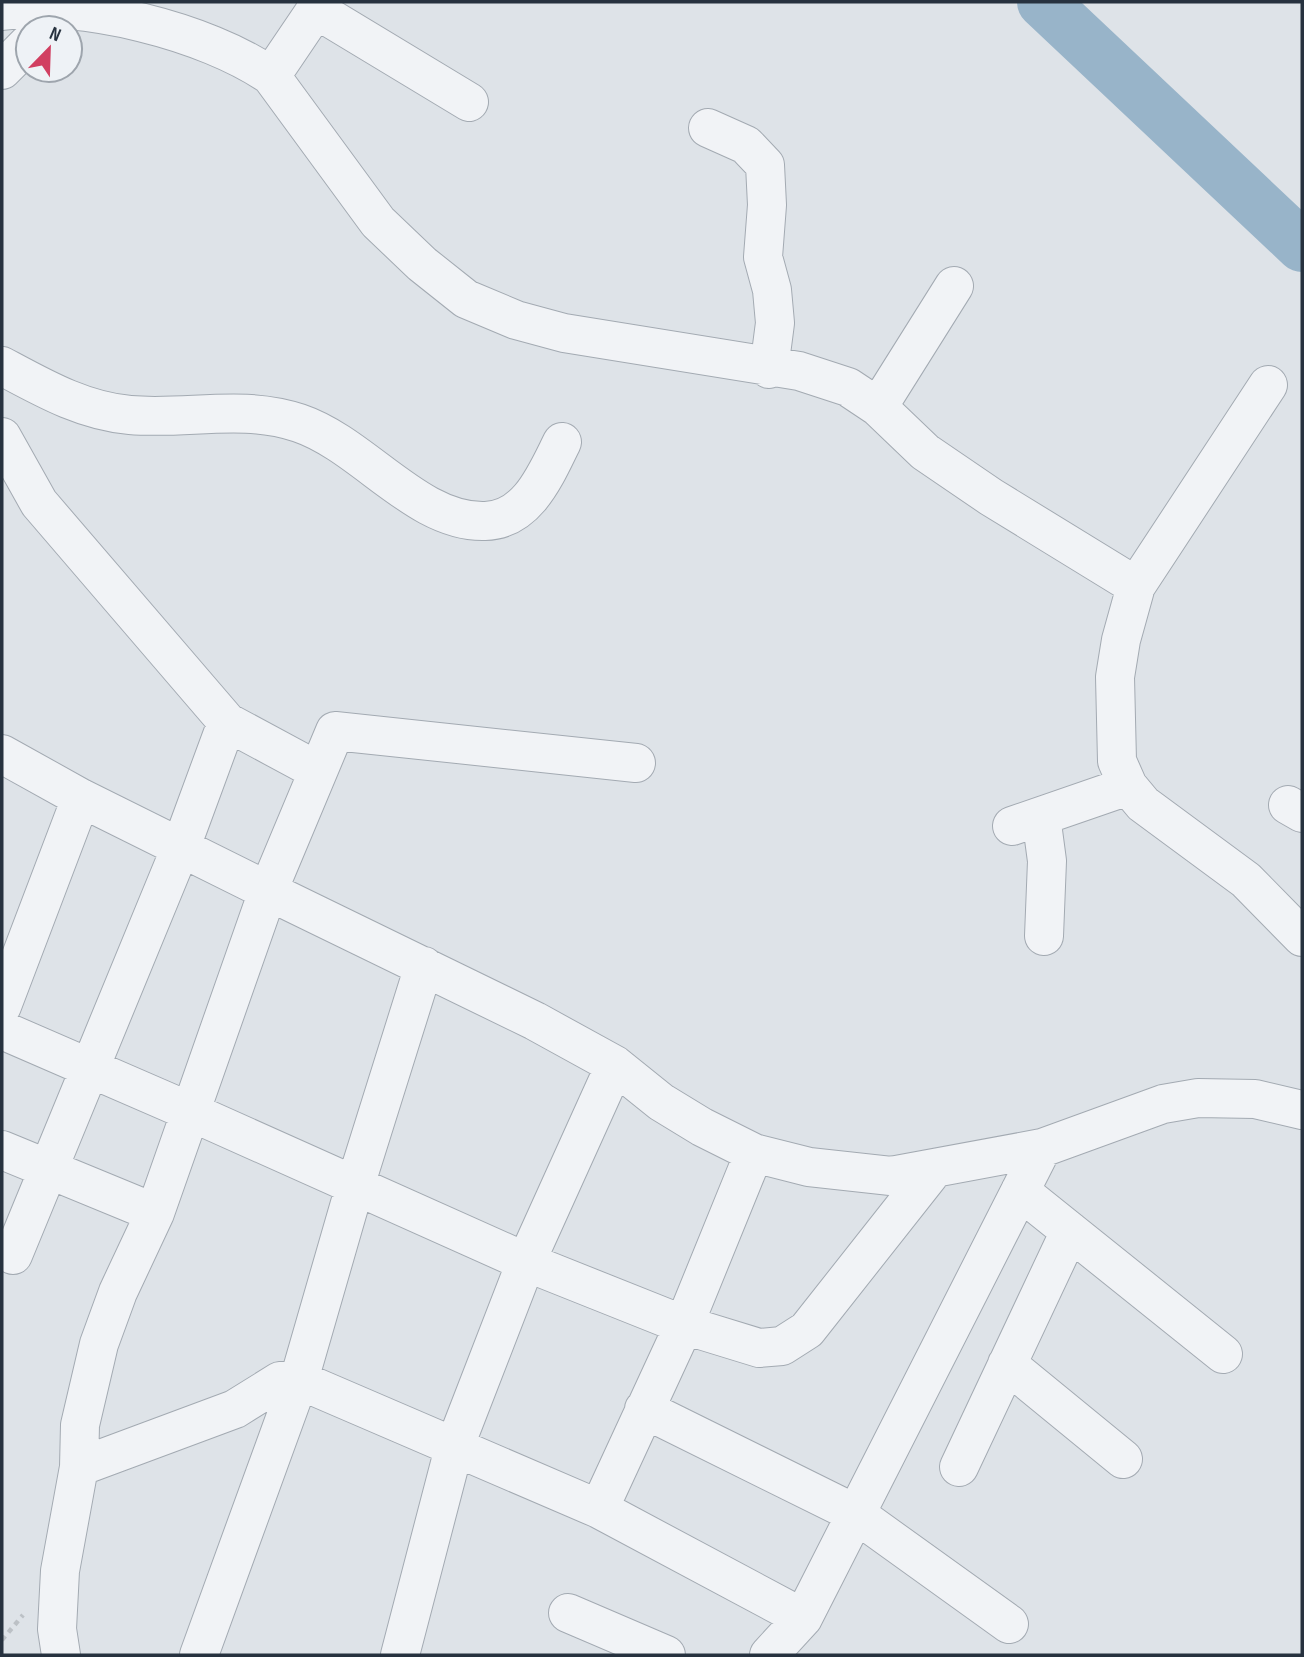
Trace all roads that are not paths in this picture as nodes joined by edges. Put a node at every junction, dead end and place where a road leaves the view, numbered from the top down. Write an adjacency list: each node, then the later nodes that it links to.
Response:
1 (318, 6): 5 (street); 6 (street)
2 (2, 11): 3 (street)
3 (21, 14)
4 (84, 16): 5 (street)
5 (271, 76): 10 (street)
6 (469, 102)
7 (708, 128): 10 (street)
8 (954, 286): 12 (street)
9 (2, 366): 14 (street)
10 (769, 369): 12 (street)
11 (1268, 385): 15 (street)
12 (878, 407): 15 (street)
13 (2, 437): 16 (street)
14 (562, 442)
15 (1136, 586): 20 (street)
16 (227, 722): 19 (street); 22 (street)
17 (2, 754): 21 (street)
18 (636, 763): 19 (street)
19 (318, 771): 23 (street)
20 (1128, 786): 24 (street); 25 (street)
21 (81, 798): 22 (street); 27 (street)
22 (181, 847): 23 (street); 30 (street)
23 (268, 891): 26 (street); 32 (street)
24 (1044, 936)
25 (1302, 937)
26 (424, 967): 29 (street); 38 (street)
27 (2, 1006)
28 (2, 1030): 30 (street)
29 (615, 1065): 35 (street); 43 (street)
30 (88, 1069): 32 (street); 37 (street)
31 (1302, 1110): 33 (street)
32 (191, 1111): 38 (street); 40 (street)
33 (1042, 1148): 36 (street); 39 (street)
34 (2, 1150): 37 (street)
35 (754, 1153): 36 (street); 44 (street)
36 (934, 1169): 44 (street)
37 (48, 1170): 40 (street); 42 (street)
38 (355, 1186): 43 (street); 47 (street)
39 (1020, 1191): 41 (street); 54 (street)
40 (155, 1213): 51 (street)
41 (1070, 1231): 45 (street); 46 (street)
42 (13, 1255)
43 (526, 1262): 44 (street); 49 (street)
44 (684, 1325): 48 (street)
45 (1223, 1354)
46 (1007, 1364): 50 (street); 52 (street)
47 (299, 1380): 49 (street); 51 (street); 59 (street)
48 (644, 1409): 53 (street); 54 (street)
49 (454, 1448): 53 (street); 60 (street)
50 (1123, 1459)
51 (79, 1467): 58 (street)
52 (959, 1467)
53 (599, 1509): 56 (street)
54 (856, 1514): 56 (street); 57 (street)
55 (568, 1613): 61 (street)
56 (803, 1618): 62 (street)
57 (1009, 1624)
58 (61, 1655)
59 (200, 1655)
60 (400, 1655)
61 (666, 1655)
62 (769, 1655)

